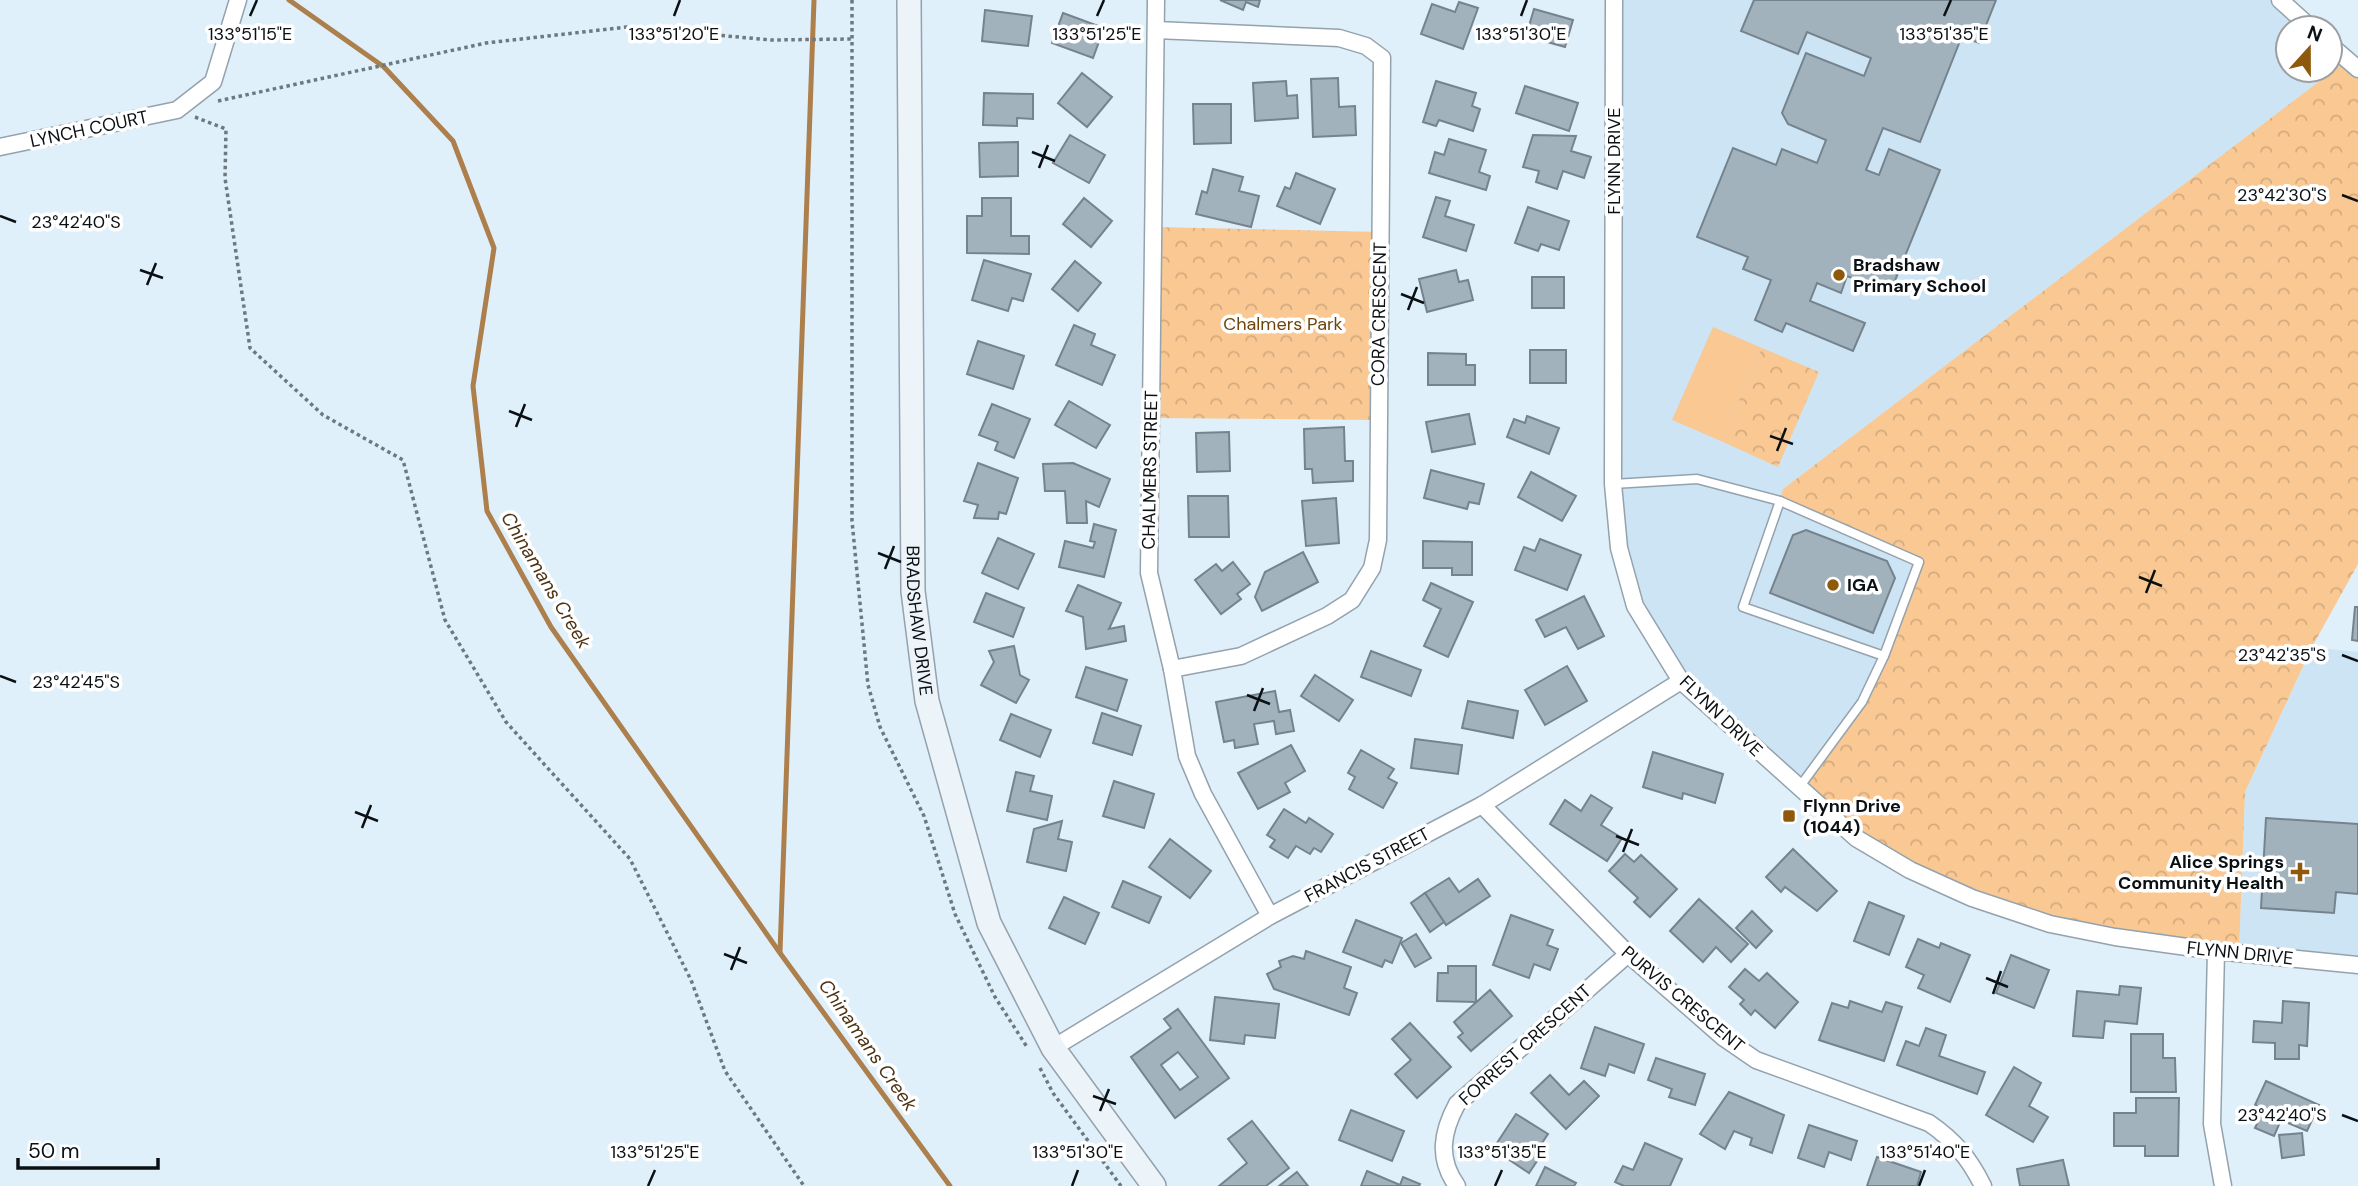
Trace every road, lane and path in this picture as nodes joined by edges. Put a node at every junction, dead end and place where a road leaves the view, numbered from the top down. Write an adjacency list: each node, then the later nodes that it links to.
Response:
1 (238, 0): 12 (street)
2 (909, 0): 25 (street, BRADSHAW DRIVE)
3 (1156, 0): 7 (street, CHALMERS STREET)
4 (1614, 0): 14 (street, FLYNN DRIVE)
5 (2280, 0): 6 (street)
6 (2296, 14)
7 (1156, 30): 17 (street, CHALMERS STREET); 17 (street, CORA CRESCENT)
8 (852, 39): 11 (path)
9 (2344, 57): 10 (street)
10 (2358, 69)
11 (216, 101)
12 (177, 110): 13 (street, LYNCH COURT); 26 (path)
13 (0, 147)
14 (1614, 484): 15 (lane); 18 (street, FLYNN DRIVE)
15 (1780, 501): 16 (lane); 16 (lane)
16 (1884, 656): 19 (lane)
17 (1172, 669): 21 (street, CHALMERS STREET)
18 (1681, 681): 19 (street, FLYNN DRIVE); 20 (street, FRANCIS STREET)
19 (1798, 789): 22 (street, FLYNN DRIVE)
20 (1482, 805): 21 (street, FRANCIS STREET); 23 (street, PURVIS CRESCENT)
21 (1270, 916): 25 (street, FRANCIS STREET)
22 (2216, 951): 24 (street, FLYNN DRIVE); 30 (street)
23 (1628, 954): 28 (street, FORREST CRESCENT); 29 (street, PURVIS CRESCENT)
24 (2358, 965)
25 (1053, 1048): 27 (street, BRADSHAW DRIVE)
26 (804, 1186)
27 (1154, 1186)
28 (1457, 1186)
29 (1983, 1186)
30 (2223, 1186)

